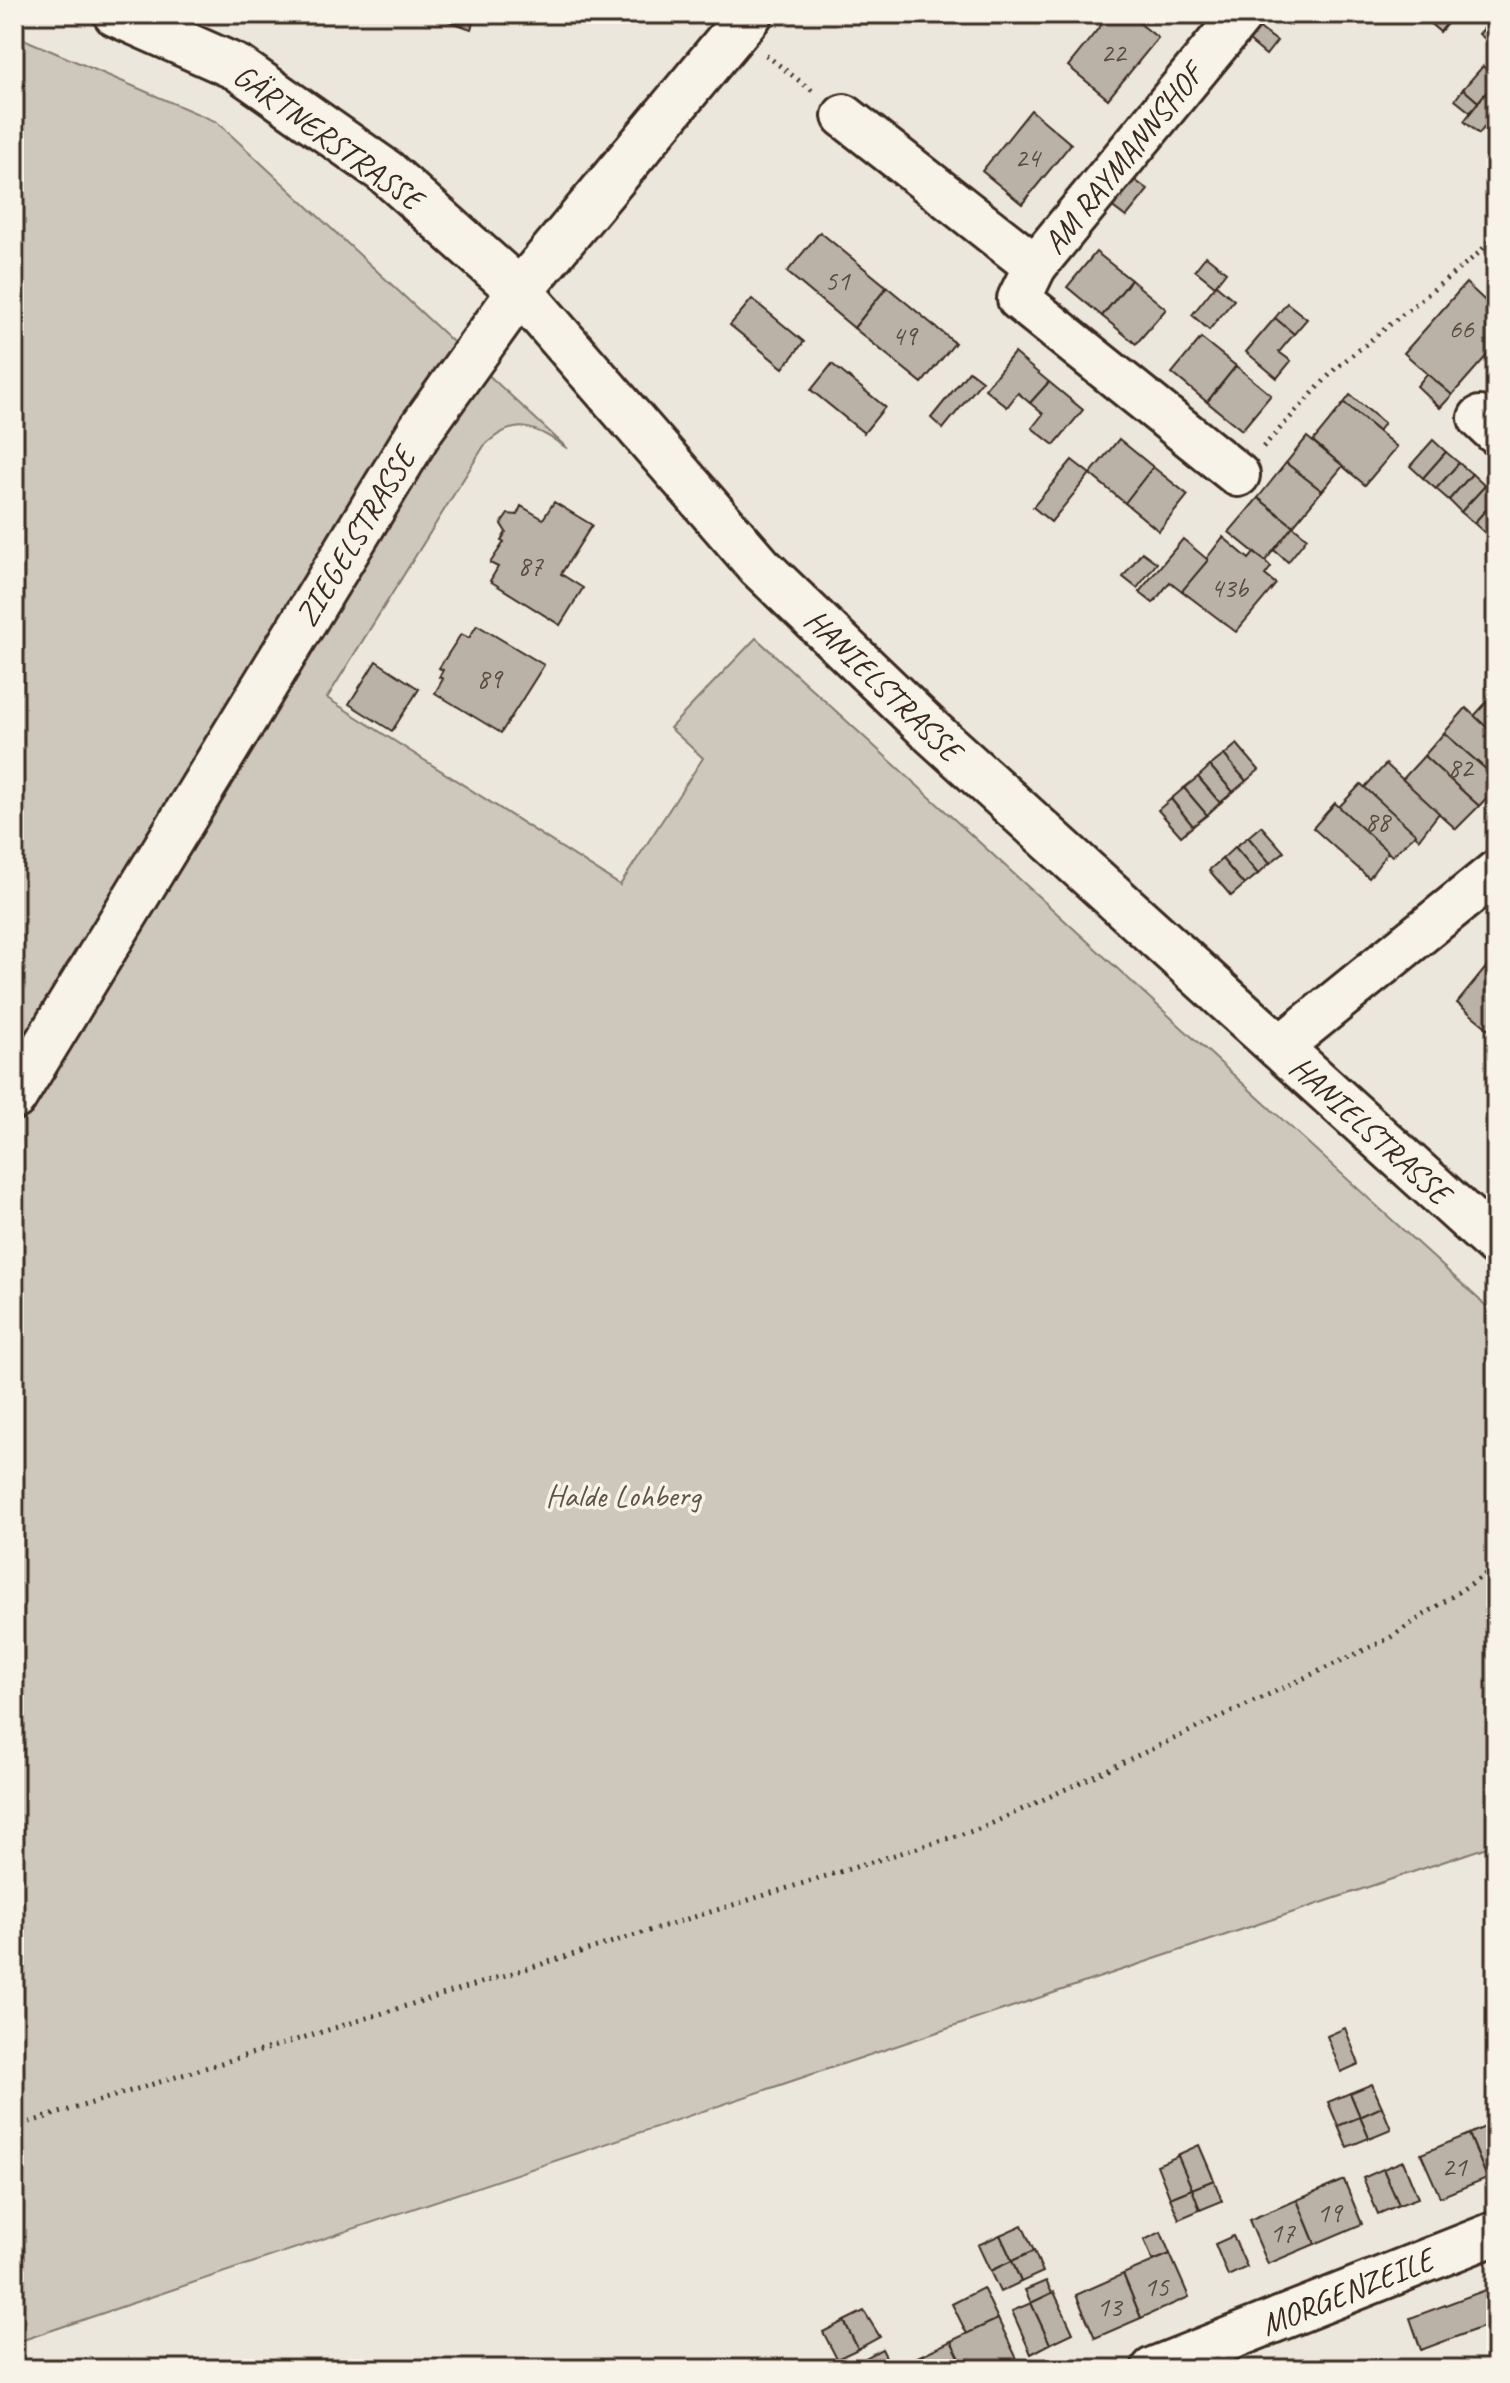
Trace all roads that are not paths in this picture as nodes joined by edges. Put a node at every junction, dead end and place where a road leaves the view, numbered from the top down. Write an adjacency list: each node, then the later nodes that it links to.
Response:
1 (116, 14): 3 (main road, GÄRTNERSTRASSE)
2 (1242, 14): 6 (street, AM RAYMANNSHOF)
3 (166, 23): 7 (main road, GÄRTNERSTRASSE)
4 (742, 23): 7 (main road, ZIEGELSTRASSE)
5 (844, 116): 6 (street, AM RAYMANNSHOF)
6 (1035, 266): 8 (street, AM RAYMANNSHOF)
7 (520, 291): 10 (main road, HANIELSTRASSE); 11 (main road, ZIEGELSTRASSE)
8 (1238, 475)
9 (1496, 872): 10 (street, HANIELSTRASSE)
10 (1279, 1048): 12 (main road, HANIELSTRASSE)
11 (14, 1097)
12 (1496, 1244)
13 (1496, 2233): 14 (street, MORGENZEILE)
14 (1153, 2369)

